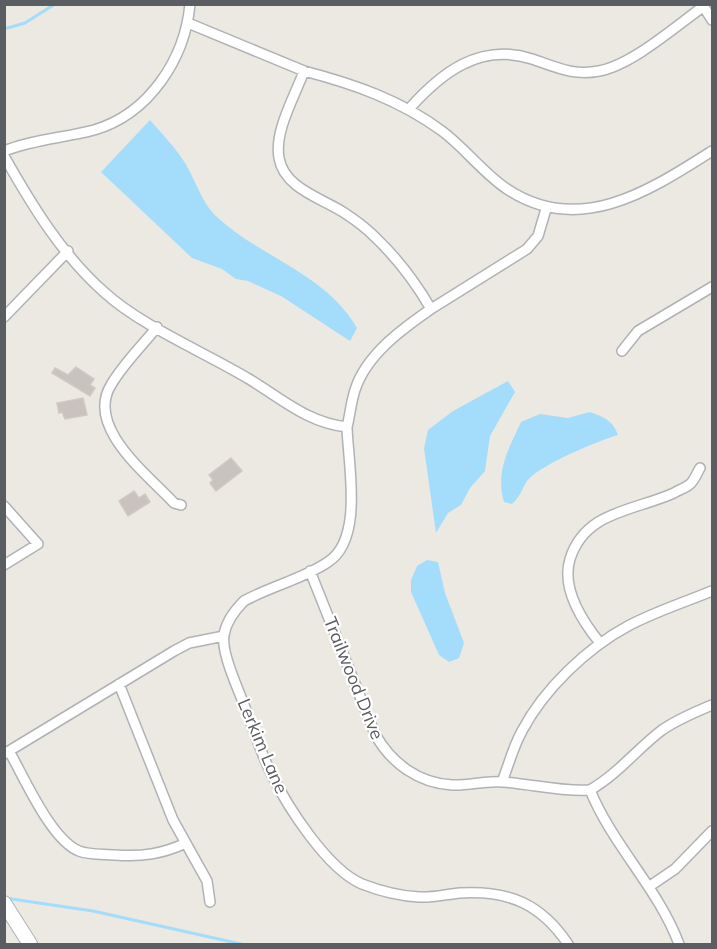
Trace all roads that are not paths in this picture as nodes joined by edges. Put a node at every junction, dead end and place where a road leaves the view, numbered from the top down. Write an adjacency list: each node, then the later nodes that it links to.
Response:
1 (190, 4): 4 (street)
2 (703, 5): 3 (street); 6 (street)
3 (712, 20)
4 (188, 23): 5 (street); 7 (street)
5 (304, 71): 6 (street); 13 (street)
6 (409, 109): 10 (street)
7 (4, 151)
8 (712, 151): 10 (street)
9 (4, 156): 11 (street)
10 (546, 209): 13 (street)
11 (68, 251): 14 (street); 15 (street)
12 (712, 286): 16 (street)
13 (431, 309): 17 (street)
14 (4, 317)
15 (157, 327): 17 (street); 19 (street)
16 (622, 351)
17 (347, 427): 22 (street)
18 (700, 468): 25 (street)
19 (182, 505)
20 (4, 506): 21 (street)
21 (4, 565)
22 (310, 571): 24 (street); 29 (street, Trailwood Drive)
23 (712, 591): 25 (street)
24 (224, 636): 26 (street); 37 (street, Lerkim Lane)
25 (600, 643): 29 (street)
26 (119, 684): 28 (street); 32 (street)
27 (712, 705): 30 (street)
28 (7, 752): 32 (street)
29 (502, 782): 30 (street, Trailwood Drive)
30 (590, 790): 33 (street)
31 (712, 831): 33 (street)
32 (186, 843): 34 (street)
33 (650, 886): 38 (street)
34 (210, 902)
35 (4, 903): 36 (street)
36 (30, 945)
37 (568, 945)
38 (679, 945)

